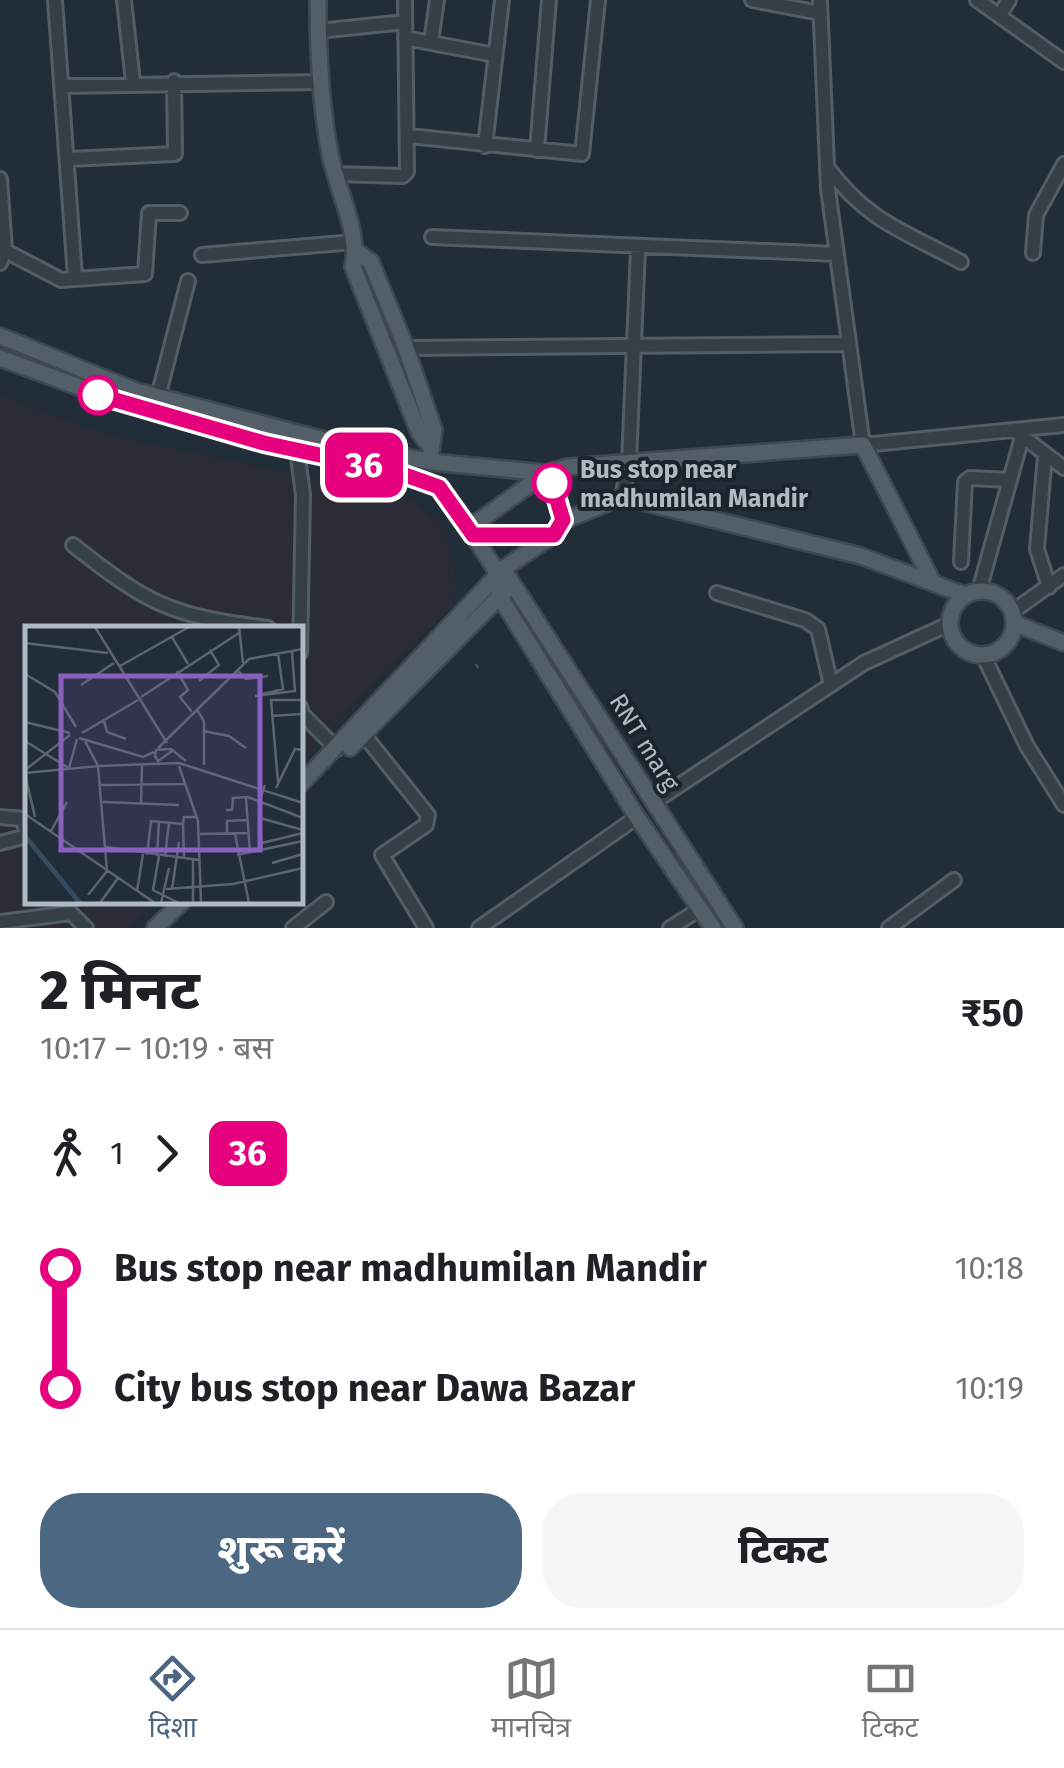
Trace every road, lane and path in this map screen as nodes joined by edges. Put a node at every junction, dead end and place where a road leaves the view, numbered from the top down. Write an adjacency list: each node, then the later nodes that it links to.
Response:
1 (55, 0): 23 (street)
2 (124, 0): 20 (street)
3 (318, 0): 15 (main road)
4 (404, 0): 14 (street)
5 (437, 0): 17 (street)
6 (502, 0): 18 (street)
7 (549, 0): 26 (street)
8 (598, 0): 26 (street)
9 (752, 0): 12 (street)
10 (977, 0): 13 (street)
11 (1009, 0): 13 (street)
12 (820, 6): 29 (street)
13 (1000, 16): 19 (street)
14 (405, 22): 15 (street); 16 (street)
15 (318, 31): 22 (main road)
16 (406, 38): 17 (street); 24 (street)
17 (431, 42): 18 (street)
18 (495, 55): 25 (street)
19 (1064, 62)
20 (134, 82): 21 (street); 23 (street)
21 (174, 82): 22 (street); 27 (street)
22 (319, 82): 30 (main road)
23 (63, 86): 27 (street)
24 (409, 136): 25 (street); 30 (street)
25 (485, 146): 26 (street)
26 (537, 150)
27 (68, 158): 41 (street)
28 (1064, 164): 36 (street)
29 (827, 166): 38 (street); 40 (street)
30 (334, 174): 34 (main road)
31 (0, 179): 37 (street)
32 (180, 213): 41 (street)
33 (432, 237): 35 (street)
34 (355, 246): 39 (street); 46 (main road); 53 (main road)
35 (638, 249): 38 (street); 45 (street)
36 (1033, 253)
37 (2, 254): 41 (street)
38 (837, 254): 44 (street)
39 (202, 255)
40 (961, 262)
41 (75, 276)
42 (188, 282): 48 (street)
43 (0, 336): 48 (main road)
44 (849, 344): 45 (street); 51 (street)
45 (633, 347): 46 (street); 55 (street)
46 (406, 348): 53 (main road)
47 (0, 358): 52 (main road)
48 (158, 397): 53 (main road)
49 (1064, 425): 50 (street)
50 (1018, 433): 51 (street); 54 (street); 58 (street)
51 (863, 445): 55 (main road); 67 (main road)
52 (297, 450): 59 (main road); 75 (street)
53 (431, 454): 57 (main road); 59 (main road)
54 (1045, 455): 56 (street); 68 (street)
55 (629, 464): 57 (main road); 60 (street)
56 (1064, 468)
57 (546, 474): 61 (main road); 62 (main road)
58 (1010, 480): 64 (street); 69 (street)
59 (439, 487): 62 (main road, RNT marg)
60 (622, 497): 61 (main road); 67 (main road)
61 (559, 528): 62 (main road); 66 (main road)
62 (471, 532): 66 (main road, RNT marg)
63 (72, 545): 74 (street)
64 (961, 562)
65 (1064, 575): 68 (street)
66 (504, 576): 71 (main road); 81 (main road); 84 (main road, RNT marg)
67 (933, 583): 69 (main road)
68 (1050, 587): 72 (street)
69 (972, 593): 72 (main road); 73 (main road)
70 (717, 594): 78 (street)
71 (500, 597): 80 (main road); 87 (main road, RNT marg)
72 (1013, 618): 76 (main road); 77 (main road)
73 (949, 624): 77 (main road); 78 (street)
74 (258, 626)
75 (301, 626)
76 (1064, 643)
77 (982, 655): 85 (street)
78 (831, 685): 84 (street)
79 (302, 709): 81 (street)
80 (364, 736): 83 (main road); 101 (street)
81 (337, 749): 82 (main road)
82 (302, 783)
83 (302, 792)
84 (654, 802): 105 (main road, RNT marg)
85 (1064, 806)
86 (0, 817): 88 (street)
87 (637, 817): 95 (main road, RNT marg); 102 (street)
88 (25, 826)
89 (25, 837): 90 (street)
90 (0, 843)
91 (954, 880): 106 (street)
92 (326, 902): 100 (street)
93 (180, 903): 98 (main road)
94 (189, 903): 99 (main road)
95 (700, 908): 103 (street); 104 (main road, RNT marg)
96 (0, 922): 97 (street)
97 (86, 928)
98 (156, 928)
99 (165, 928)
100 (293, 928)
101 (426, 928)
102 (479, 928)
103 (670, 928)
104 (713, 928)
105 (735, 928)
106 (889, 928)

